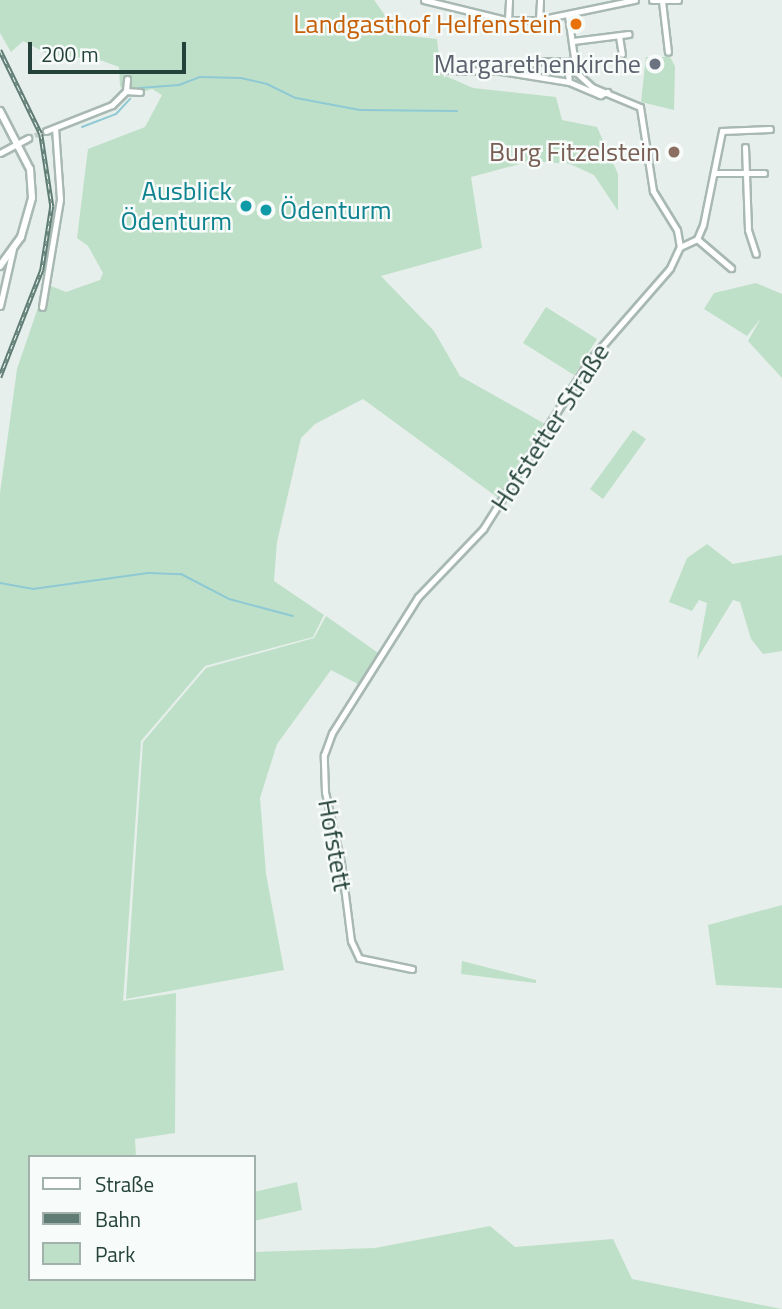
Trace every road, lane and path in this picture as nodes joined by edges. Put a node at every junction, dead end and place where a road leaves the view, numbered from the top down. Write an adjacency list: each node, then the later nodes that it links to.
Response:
1 (424, 0): 12 (street)
2 (465, 0): 12 (street)
3 (509, 0): 14 (street)
4 (540, 0): 15 (street)
5 (592, 0): 11 (street)
6 (628, 0): 7 (street); 11 (street)
7 (635, 0)
8 (652, 0): 10 (street)
9 (678, 0): 10 (street)
10 (662, 1): 19 (street)
11 (593, 7): 13 (street)
12 (465, 10): 14 (street)
13 (568, 15): 15 (street); 18 (street)
14 (508, 20): 15 (street)
15 (539, 20)
16 (629, 34): 17 (street)
17 (618, 36): 18 (street); 20 (street)
18 (573, 41): 21 (street)
19 (668, 52)
20 (622, 54)
21 (570, 61): 23 (street); 25 (street); 28 (street)
22 (442, 71): 23 (street)
23 (501, 71): 25 (street)
24 (127, 79): 26 (street)
25 (569, 82): 28 (street)
26 (126, 91): 27 (street); 30 (street)
27 (140, 92)
28 (607, 92): 41 (street)
29 (0, 111): 34 (street)
30 (55, 128): 32 (street); 47 (street)
31 (770, 129): 37 (street)
32 (46, 131)
33 (28, 138): 34 (street)
34 (18, 143): 36 (street); 42 (street)
35 (745, 147): 38 (street)
36 (0, 153)
37 (714, 173): 38 (street); 40 (street)
38 (745, 173): 39 (street); 43 (street)
39 (764, 173)
40 (697, 239): 41 (street); 45 (street)
41 (680, 247): 48 (street, Hofstetter Straße)
42 (13, 249): 44 (street); 46 (street)
43 (756, 254)
44 (0, 266)
45 (731, 268)
46 (0, 306)
47 (42, 307)
48 (364, 686): 49 (street, Hofstett)
49 (412, 969)

